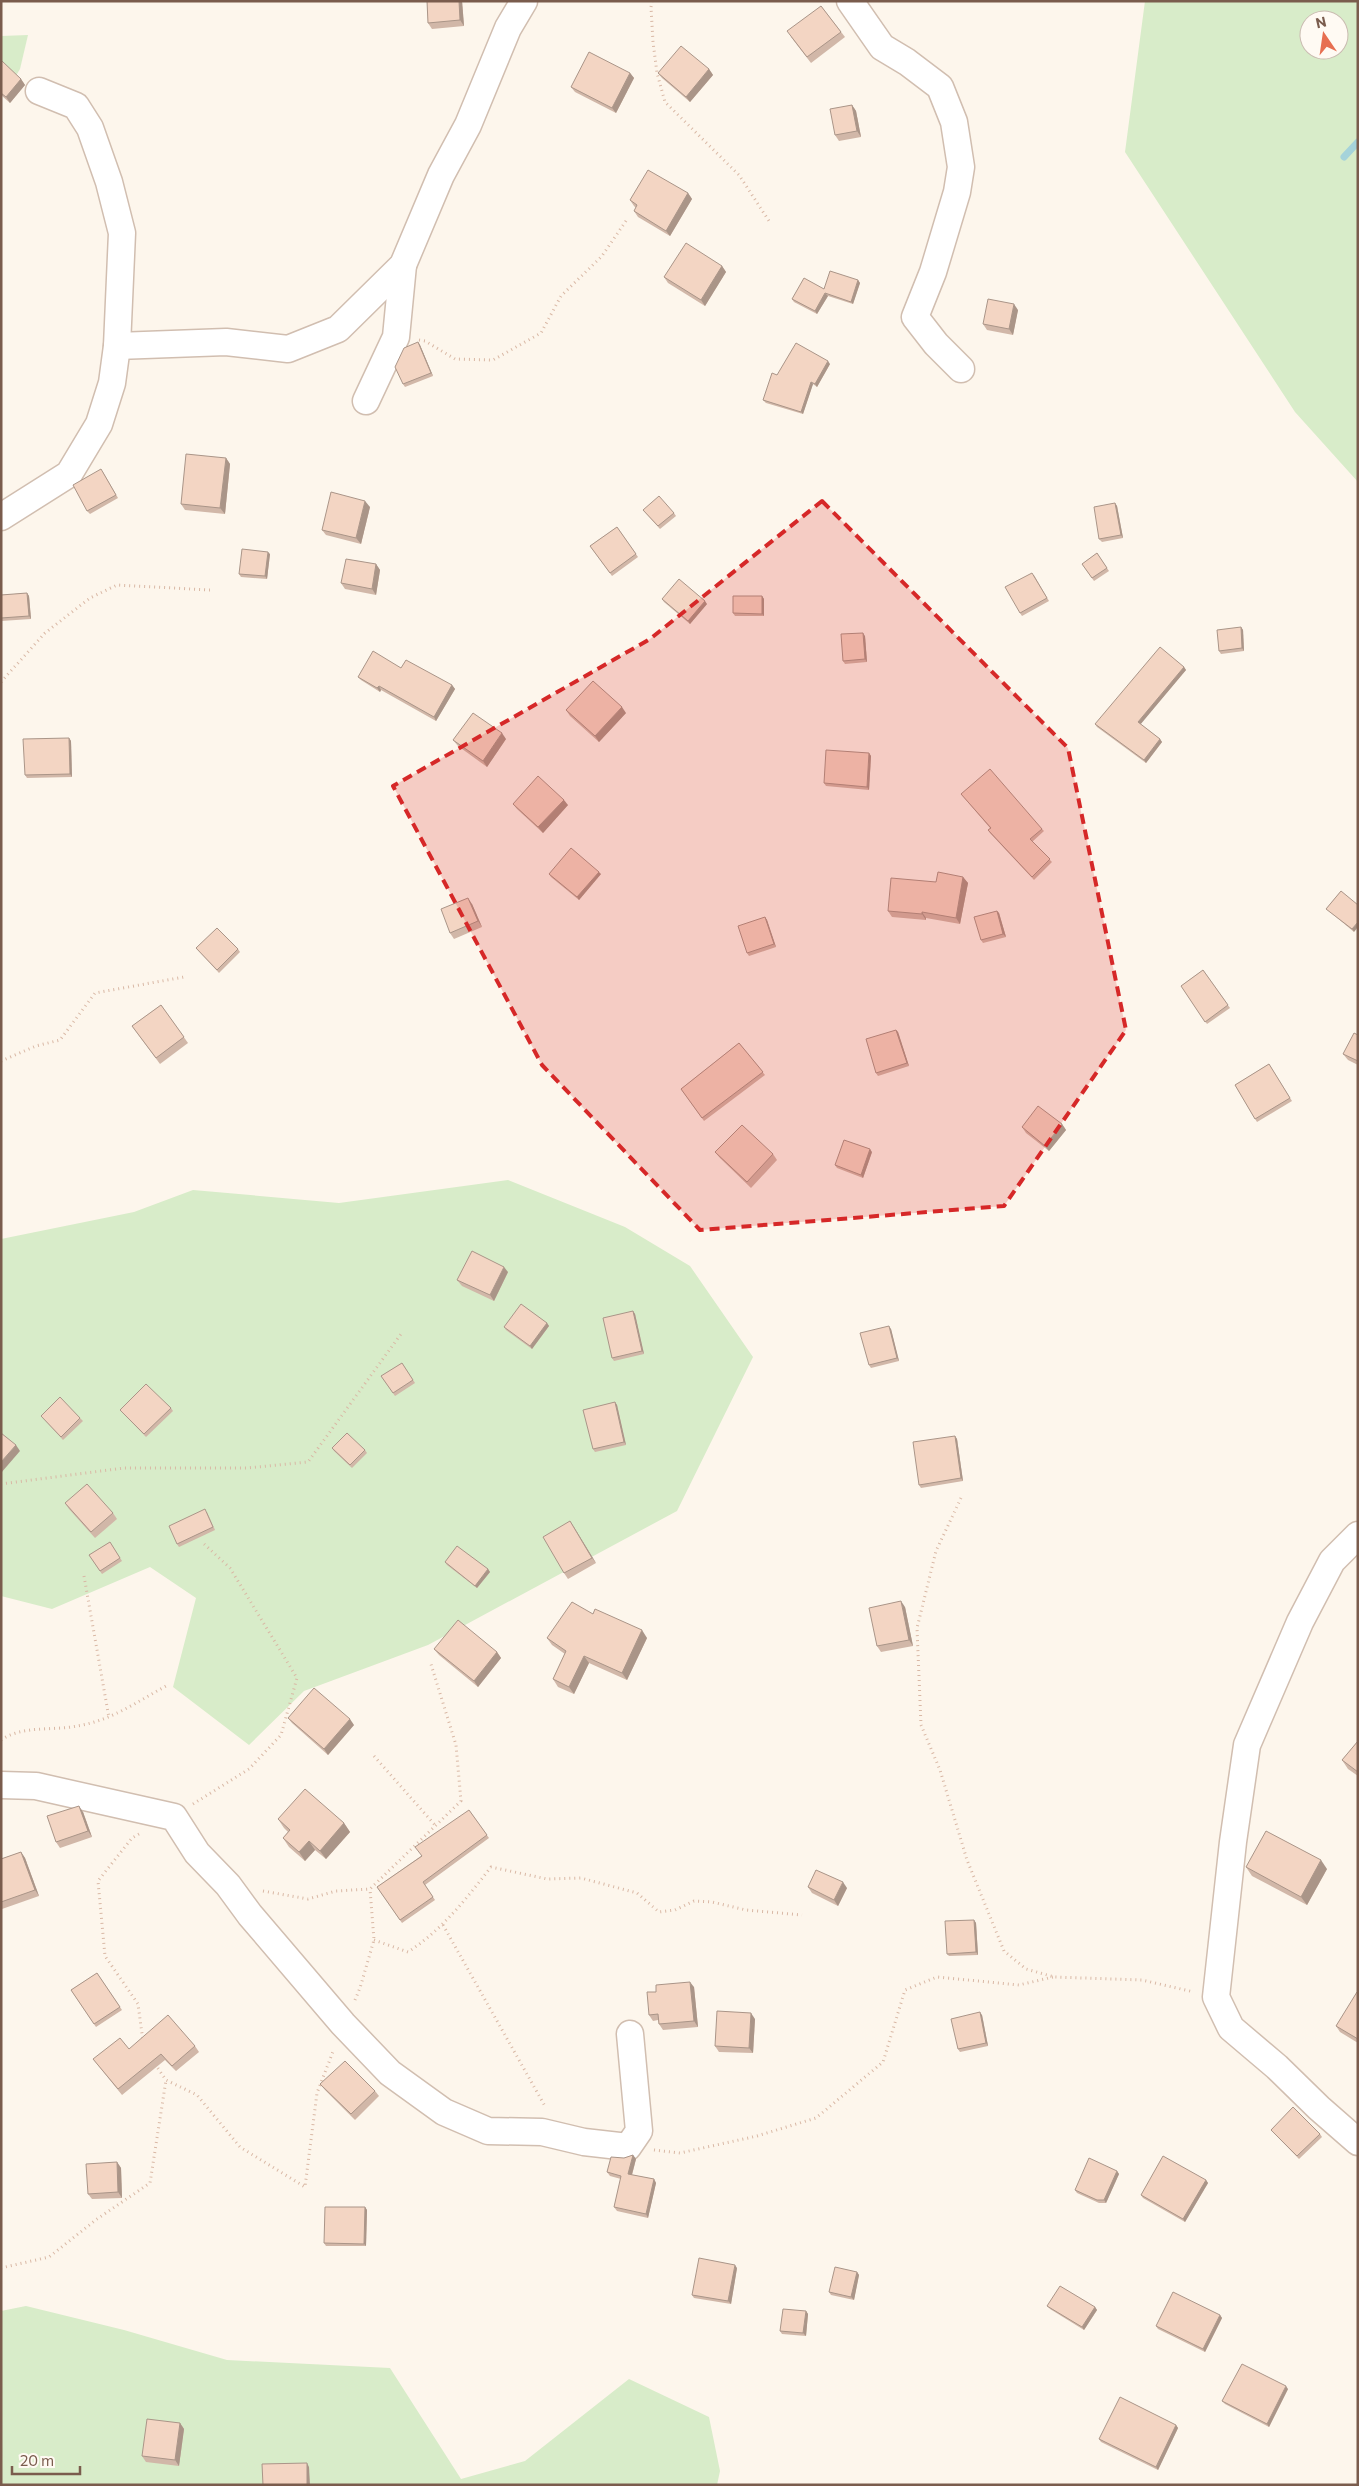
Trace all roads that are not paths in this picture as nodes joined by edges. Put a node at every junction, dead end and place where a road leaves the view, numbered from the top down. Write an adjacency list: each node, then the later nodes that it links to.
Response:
1 (524, 1): 4 (street)
2 (850, 1): 6 (street)
3 (39, 90): 5 (street)
4 (403, 265): 5 (street); 7 (street)
5 (117, 346): 8 (street)
6 (961, 369)
7 (366, 401)
8 (1, 517)
9 (1358, 1535): 12 (street)
10 (1, 1785): 11 (street)
11 (630, 2034)
12 (1358, 2142)

